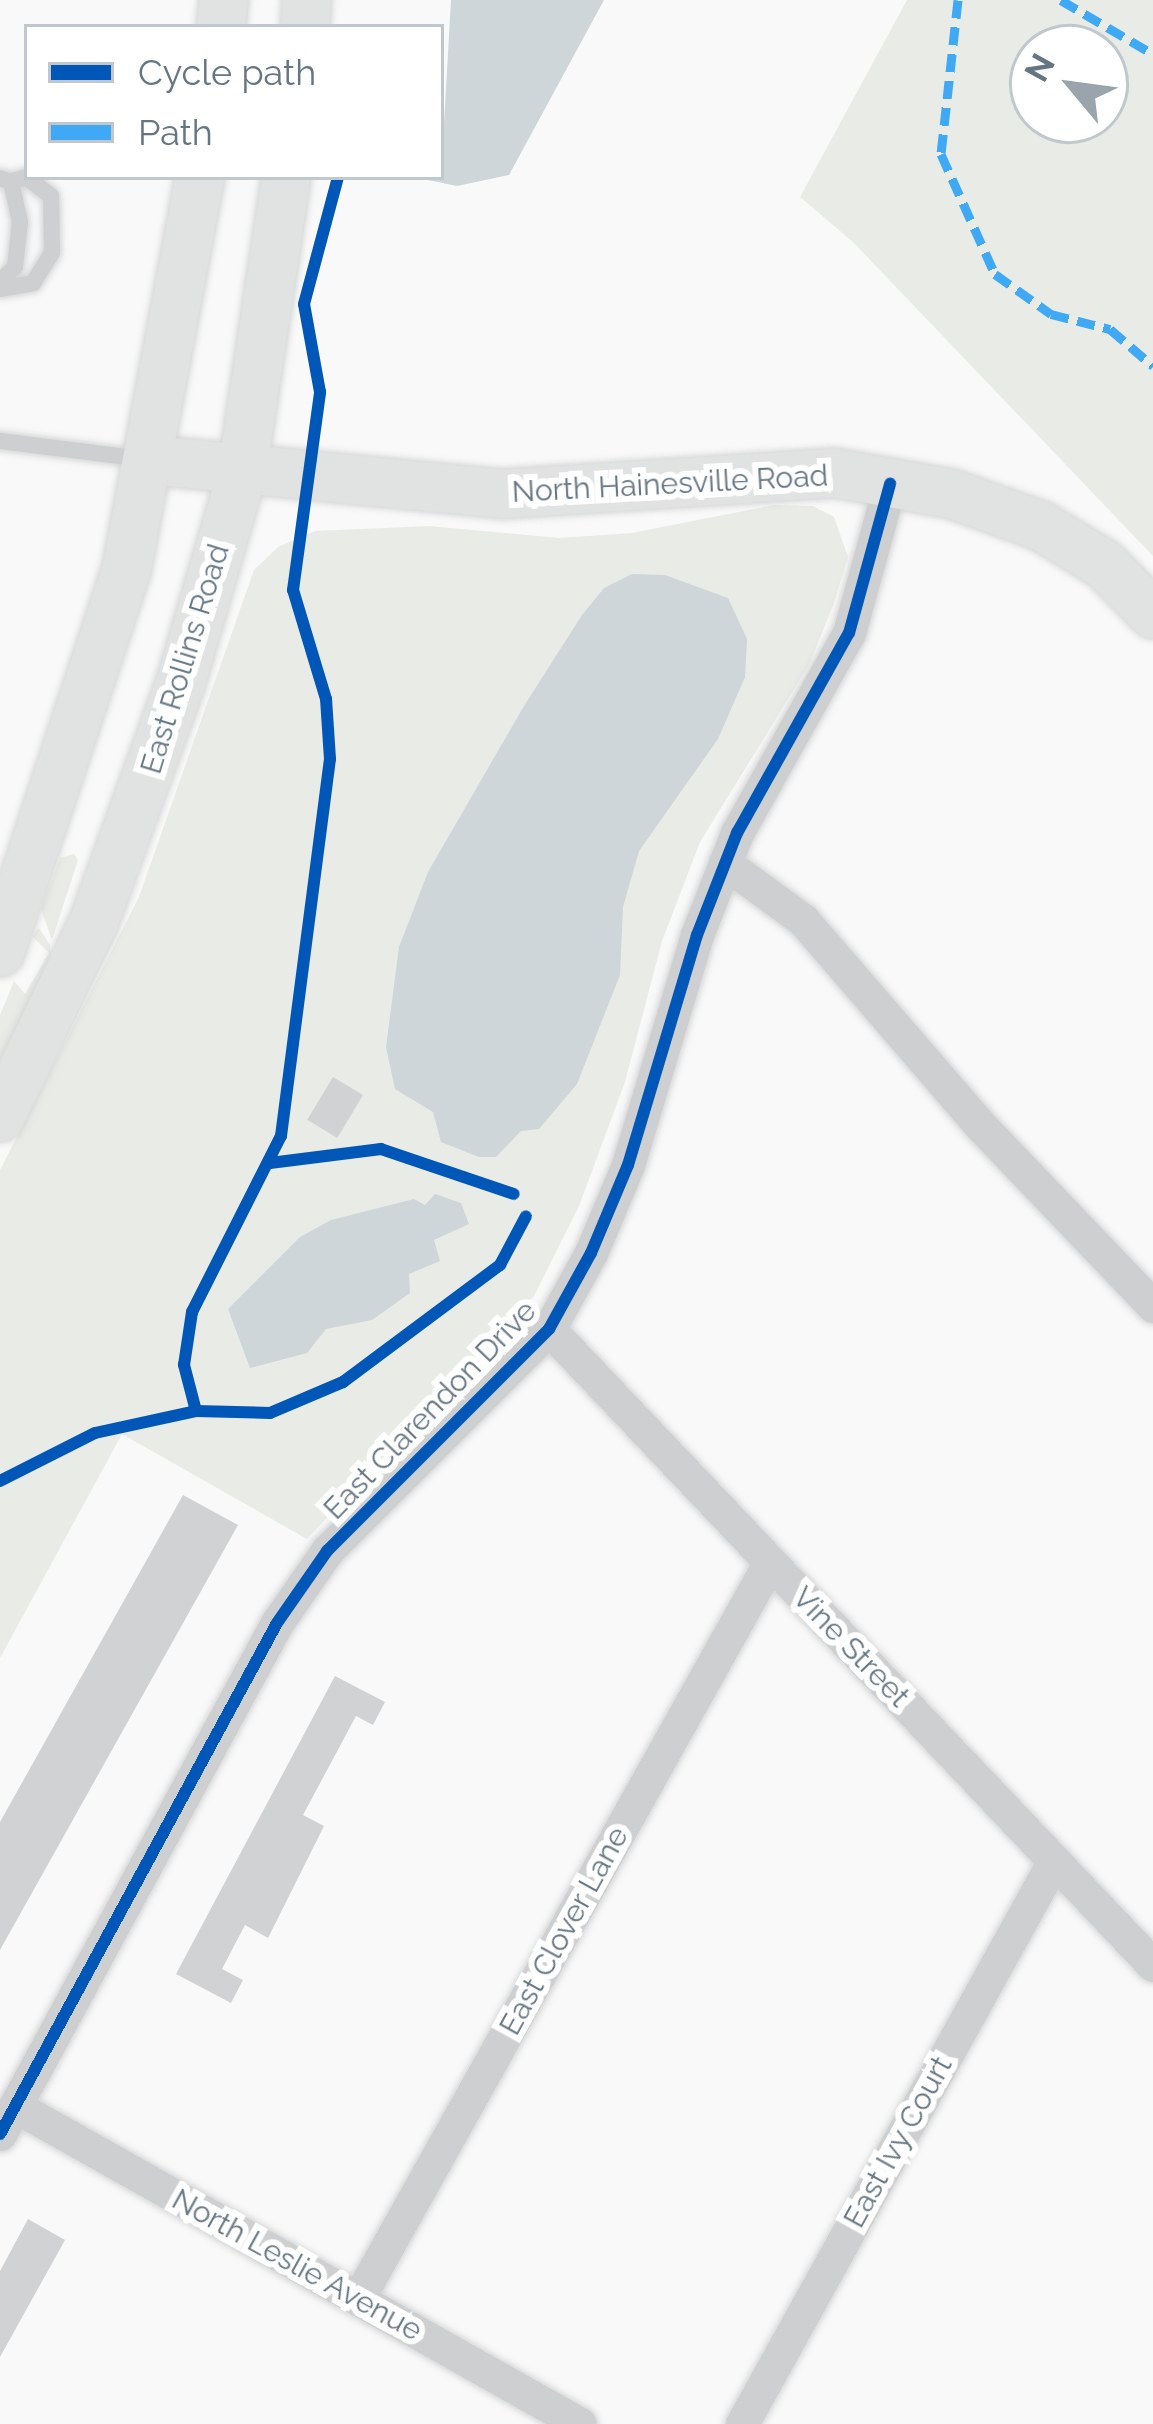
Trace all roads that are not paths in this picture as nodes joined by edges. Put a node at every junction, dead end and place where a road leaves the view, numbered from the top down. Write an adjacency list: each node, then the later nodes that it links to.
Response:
1 (6, 180): 5 (lane)
2 (30, 180): 5 (lane)
3 (199, 180): 7 (main road)
4 (286, 180): 8 (main road, East Rollins Road)
5 (0, 285)
6 (0, 440): 7 (lane)
7 (150, 460): 8 (main road, North Hainesville Road); 12 (main road)
8 (242, 473): 9 (main road, North Hainesville Road); 13 (main road, East Rollins Road)
9 (890, 484): 10 (main road, North Hainesville Road); 11 (street, East Clarendon Drive)
10 (1153, 614)
11 (725, 863): 14 (street); 15 (street, East Clarendon Drive)
12 (0, 952)
13 (0, 1117)
14 (1153, 1306)
15 (548, 1329): 16 (street, Vine Street); 19 (street, East Clarendon Drive)
16 (770, 1562): 17 (street, Vine Street); 20 (street, East Clover Lane)
17 (1054, 1861): 18 (street, Vine Street); 22 (street, East Ivy Court)
18 (1153, 1965)
19 (8, 2120): 20 (street, North Leslie Avenue)
20 (358, 2299): 21 (street, North Leslie Avenue)
21 (580, 2424)
22 (742, 2424)

